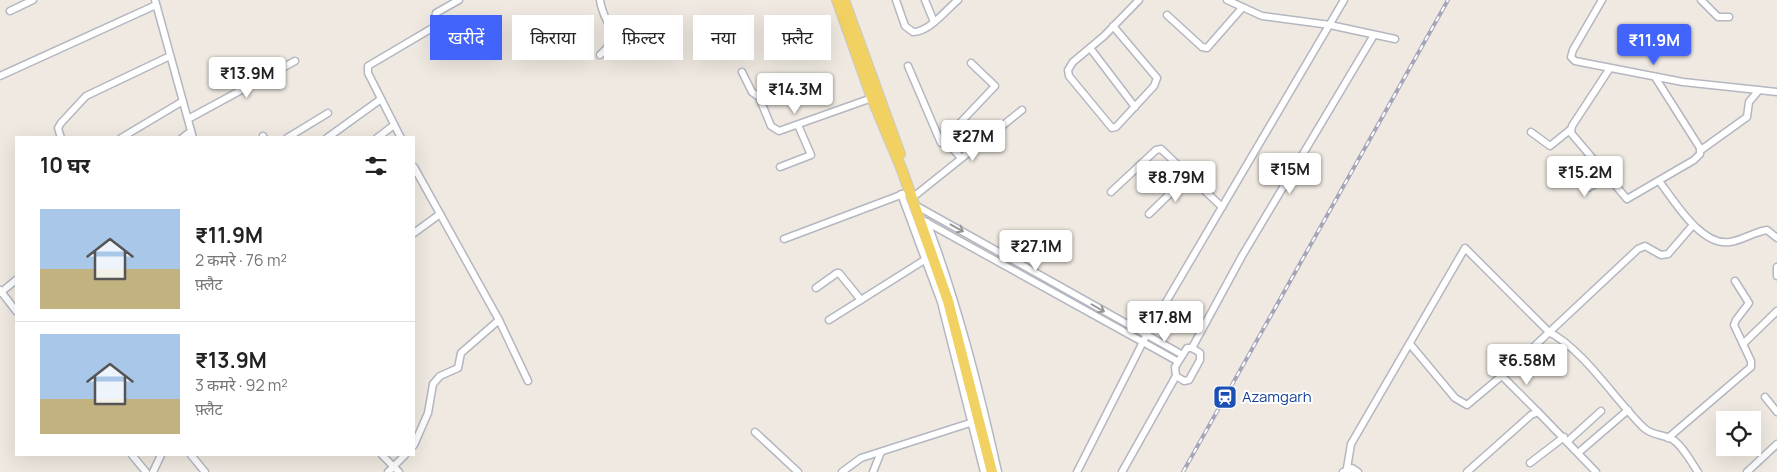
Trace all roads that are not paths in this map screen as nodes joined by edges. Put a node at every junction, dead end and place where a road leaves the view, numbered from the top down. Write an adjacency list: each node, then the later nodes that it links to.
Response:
1 (33, 0): 16 (street)
2 (459, 0): 36 (street)
3 (600, 0): 25 (street)
4 (837, 0): 37 (main road)
5 (844, 0): 58 (main road)
6 (896, 0): 19 (street)
7 (925, 0): 19 (street)
8 (958, 0): 19 (street)
9 (1138, 0): 20 (street)
10 (1227, 0): 15 (street)
11 (1344, 0): 21 (street)
12 (1602, 0): 30 (street)
13 (1701, 0): 18 (street)
14 (155, 2): 26 (street); 32 (street)
15 (1242, 8): 17 (street); 21 (street)
16 (10, 11)
17 (1167, 15)
18 (1729, 17)
19 (934, 22)
20 (1113, 26): 24 (street); 39 (street)
21 (1330, 26): 22 (street); 66 (street)
22 (1374, 35): 23 (street); 90 (street)
23 (1395, 39)
24 (1090, 48): 39 (street); 39 (street)
25 (600, 55)
26 (170, 56): 38 (street); 48 (street)
27 (295, 61): 42 (street)
28 (971, 63): 54 (street)
29 (908, 66): 54 (street)
30 (1610, 68): 33 (street); 45 (street)
31 (742, 72): 44 (street)
32 (0, 76)
33 (1655, 77): 34 (street); 55 (street)
34 (1759, 90): 35 (street); 55 (street)
35 (1777, 92)
36 (381, 98): 43 (street); 51 (street)
37 (872, 98): 44 (street); 58 (main road)
38 (183, 100): 42 (street); 49 (street)
39 (1135, 106)
40 (1022, 110): 56 (street)
41 (328, 114): 50 (street)
42 (188, 119): 47 (street)
43 (394, 125): 52 (street); 53 (street)
44 (798, 125): 57 (street)
45 (1571, 129): 46 (street); 61 (street)
46 (1531, 132)
47 (192, 134)
48 (60, 136)
49 (124, 136)
50 (290, 136)
51 (330, 136)
52 (380, 136)
53 (400, 136)
54 (945, 140): 56 (street)
55 (1701, 150): 63 (street)
56 (961, 158): 65 (street)
57 (780, 167)
58 (902, 170): 65 (main road)
59 (1570, 170): 61 (street)
60 (1188, 176): 64 (street); 66 (street); 68 (street)
61 (1607, 176): 63 (street)
62 (416, 179): 67 (street)
63 (1660, 181): 70 (street)
64 (1111, 192)
65 (909, 197): 69 (main road); 72 (street); 74 (street); 87 (street, one-way to 87)
66 (1222, 207): 87 (street)
67 (440, 214): 71 (street); 84 (street)
68 (1150, 214)
69 (923, 220): 87 (street); 124 (main road); 125 (street)
70 (1693, 225): 73 (street); 86 (street)
71 (415, 232)
72 (784, 238)
73 (1777, 238)
74 (926, 259): 81 (street); 101 (street)
75 (1777, 268): 76 (street)
76 (1777, 276)
77 (15, 281): 80 (street)
78 (1735, 281): 89 (street)
79 (816, 288): 81 (street)
80 (0, 292): 82 (street)
81 (861, 300): 85 (street)
82 (15, 310)
83 (1777, 311): 89 (street)
84 (499, 320): 95 (street); 105 (street)
85 (829, 320)
86 (1549, 332): 88 (street); 94 (street); 97 (street)
87 (1145, 339): 91 (street); 92 (street); 126 (street)
88 (1410, 344): 94 (street); 116 (street)
89 (1742, 344): 103 (street)
90 (1192, 348): 91 (street); 93 (street)
91 (1181, 354): 92 (street)
92 (1177, 361): 93 (street)
93 (1176, 376): 127 (street)
94 (1502, 376): 99 (street)
95 (528, 381)
96 (1765, 397): 100 (street)
97 (1628, 410): 103 (street); 108 (street)
98 (1601, 411): 104 (street)
99 (1538, 412): 104 (street); 129 (street)
100 (1777, 412)
101 (970, 423): 107 (street); 123 (street)
102 (755, 432): 120 (street)
103 (1668, 438): 131 (street)
104 (1566, 439): 108 (street); 114 (street)
105 (415, 444)
106 (1777, 444): 132 (street)
107 (881, 452): 121 (street); 122 (street)
108 (1578, 453): 130 (street)
109 (133, 456): 117 (street)
110 (161, 456): 118 (street)
111 (192, 456): 119 (street)
112 (383, 456): 115 (street)
113 (404, 456): 115 (street)
114 (1530, 463)
115 (393, 470)
116 (1345, 470): 128 (street)
117 (146, 472)
118 (153, 472)
119 (205, 472)
120 (798, 472)
121 (842, 472)
122 (873, 472)
123 (984, 472)
124 (992, 472)
125 (998, 472)
126 (1077, 472)
127 (1122, 472)
128 (1358, 472)
129 (1467, 472)
130 (1596, 472)
131 (1698, 472)
132 (1747, 472)

